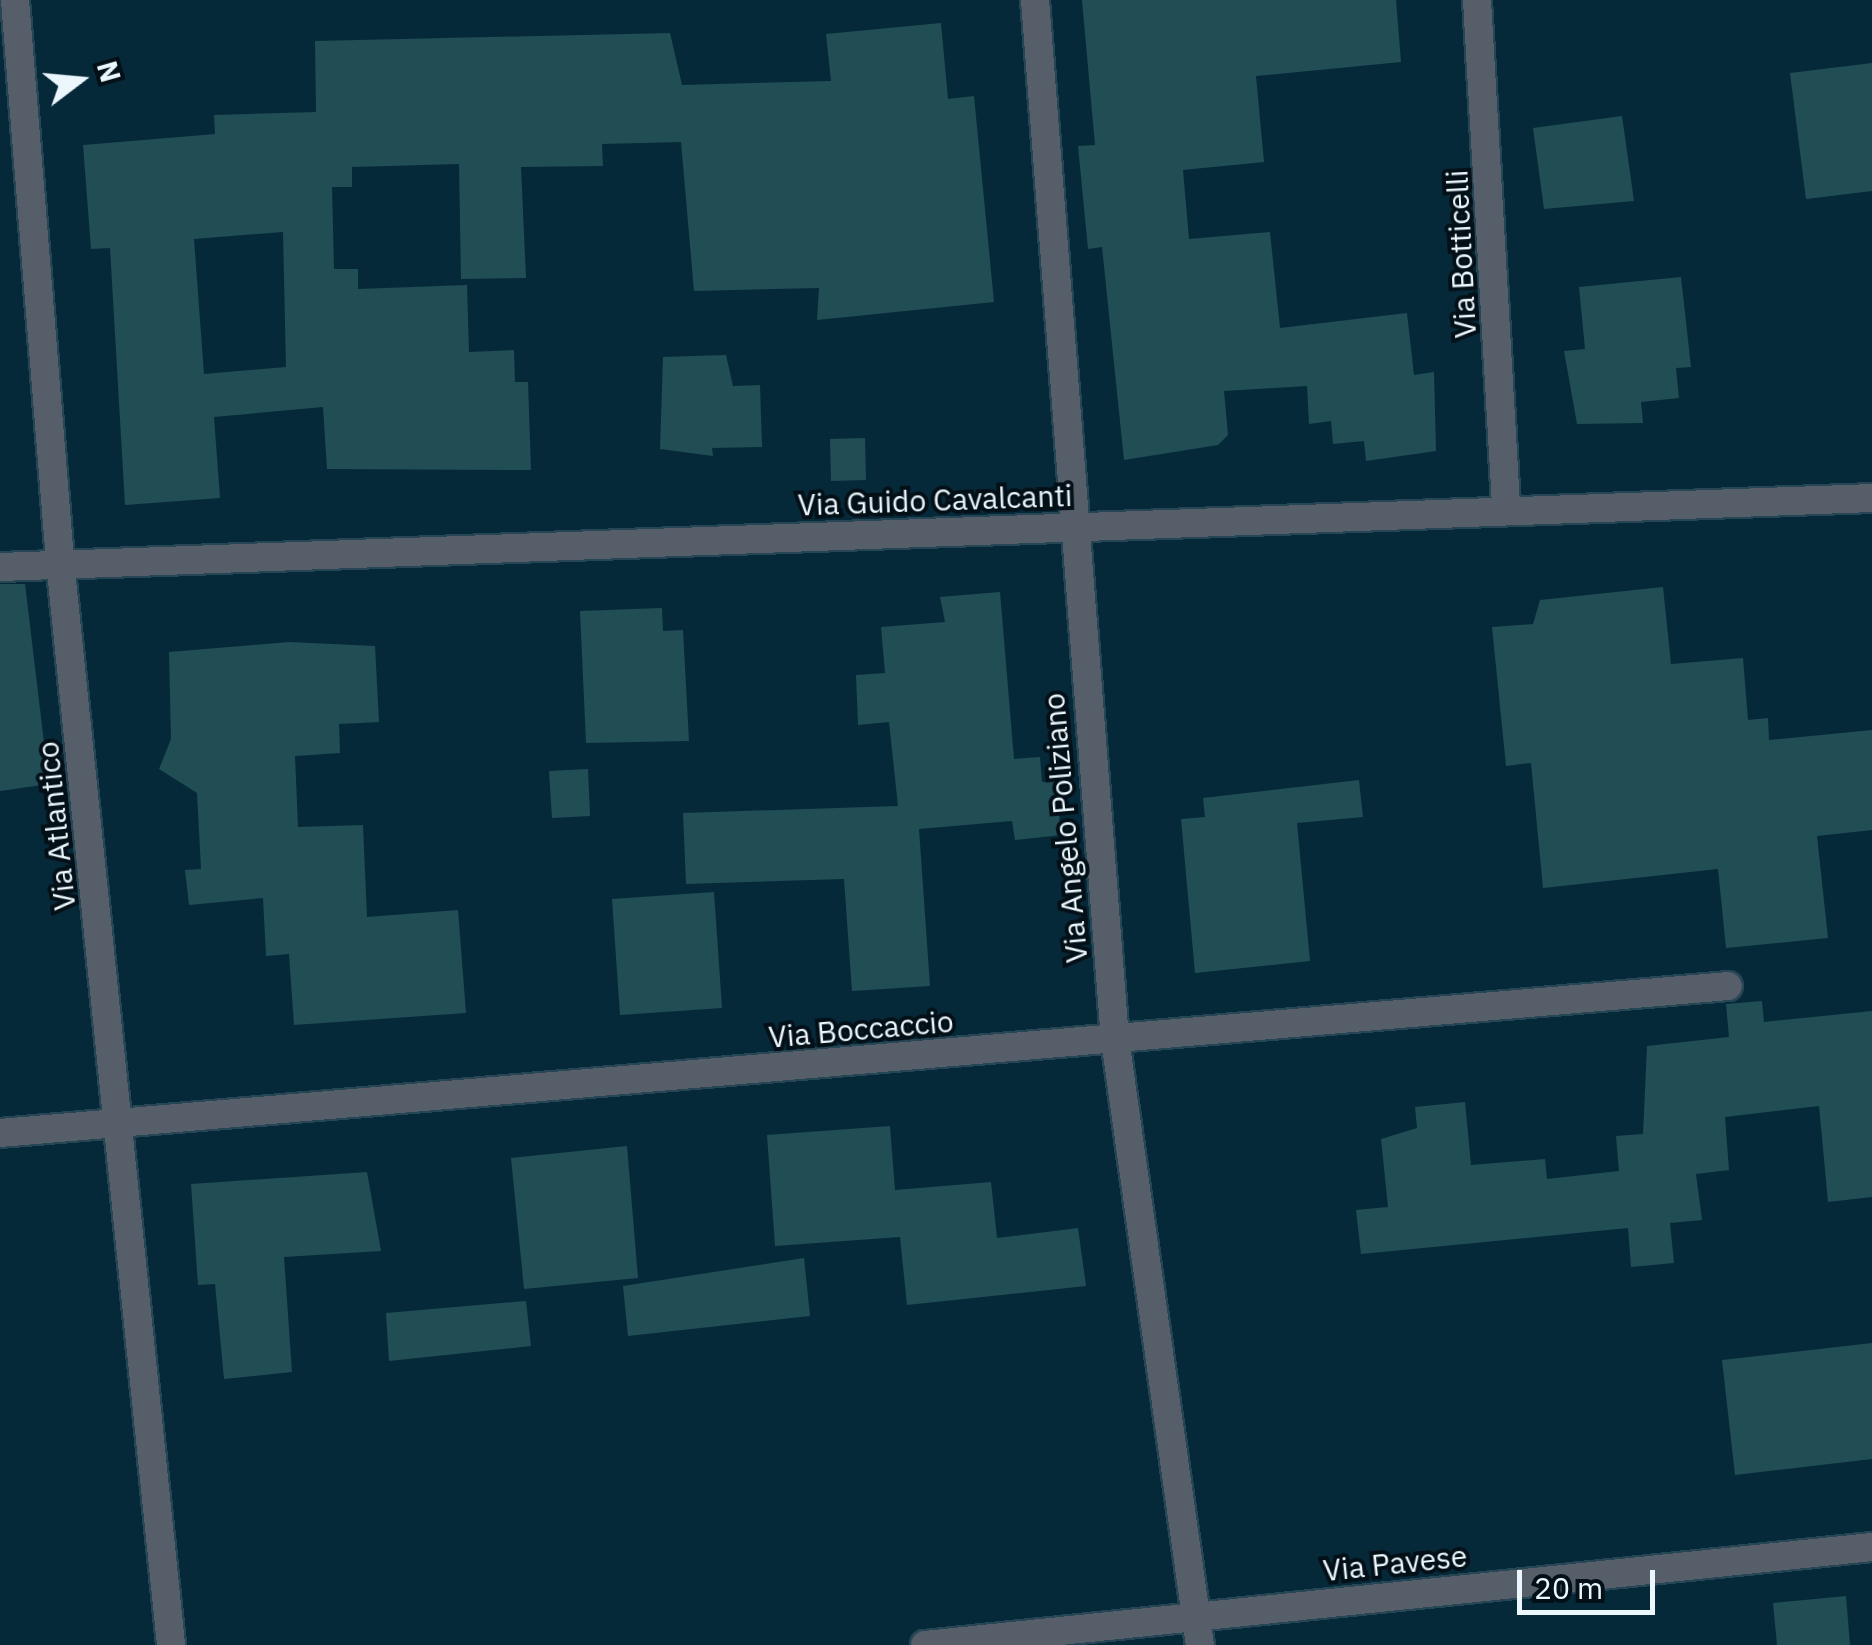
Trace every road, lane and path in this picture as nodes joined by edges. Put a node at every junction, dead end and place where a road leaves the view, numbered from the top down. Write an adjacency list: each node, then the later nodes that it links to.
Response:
1 (15, 0): 8 (street, Via Atlantico)
2 (1014, 0): 3 (street)
3 (1035, 0): 7 (street, Via Angelo Poliziano)
4 (1476, 0): 6 (street, Via Botticelli)
5 (1872, 498): 6 (street, Via Guido Cavalcanti)
6 (1506, 505): 7 (street, Via Guido Cavalcanti)
7 (1072, 528): 8 (street, Via Guido Cavalcanti); 11 (street, Via Angelo Poliziano)
8 (60, 561): 9 (street, Via Guido Cavalcanti); 12 (street, Via Atlantico)
9 (0, 567)
10 (1728, 986): 11 (street, Via Boccaccio)
11 (1115, 1040): 12 (street, Via Boccaccio); 15 (street, Via Angelo Poliziano)
12 (121, 1126): 13 (street, Via Boccaccio); 16 (street, Via Atlantico)
13 (0, 1133)
14 (1872, 1547): 15 (street, Via Pavese)
15 (1195, 1616): 17 (street, Via Pavese); 18 (street, Via Angelo Poliziano)
16 (171, 1645)
17 (925, 1645)
18 (1200, 1645)

